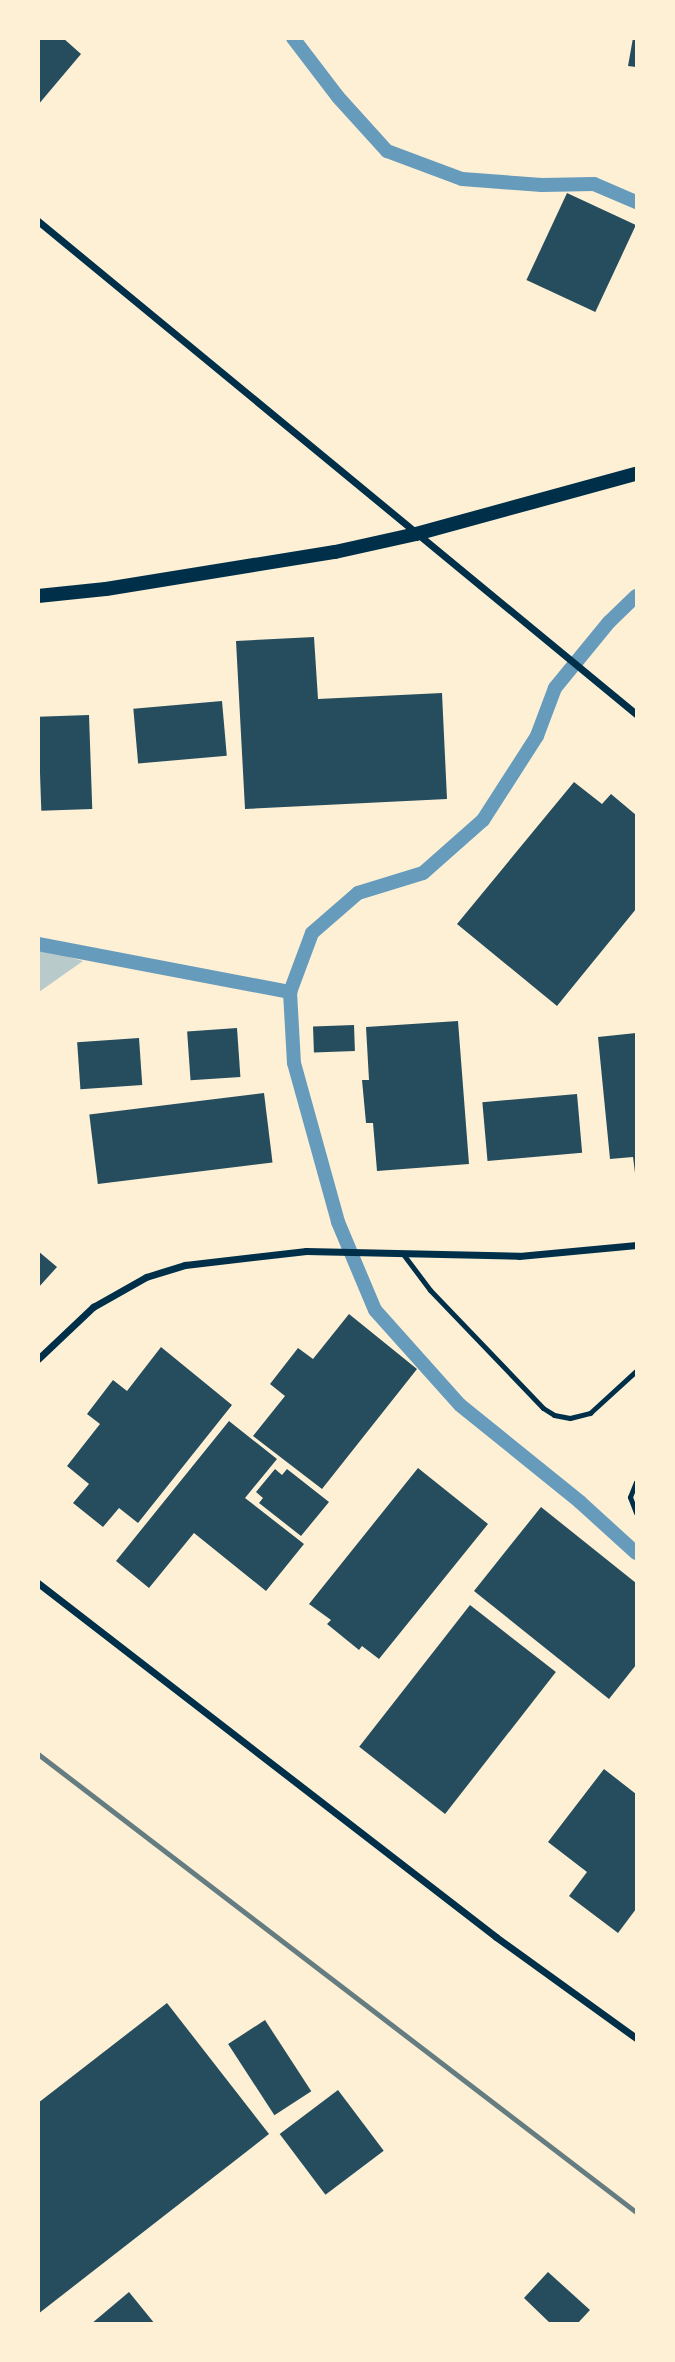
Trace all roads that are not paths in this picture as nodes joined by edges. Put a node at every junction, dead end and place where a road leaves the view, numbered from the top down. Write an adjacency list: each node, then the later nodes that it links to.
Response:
1 (38, 220): 3 (street)
2 (636, 474): 3 (main road)
3 (416, 534): 4 (main road); 5 (street)
4 (38, 596)
5 (636, 714)
6 (636, 1245): 7 (street)
7 (402, 1254): 8 (street); 9 (lane)
8 (38, 1359)
9 (636, 1371)
10 (636, 1482): 11 (lane)
11 (636, 1513)
12 (38, 1583): 13 (street)
13 (636, 2038)

